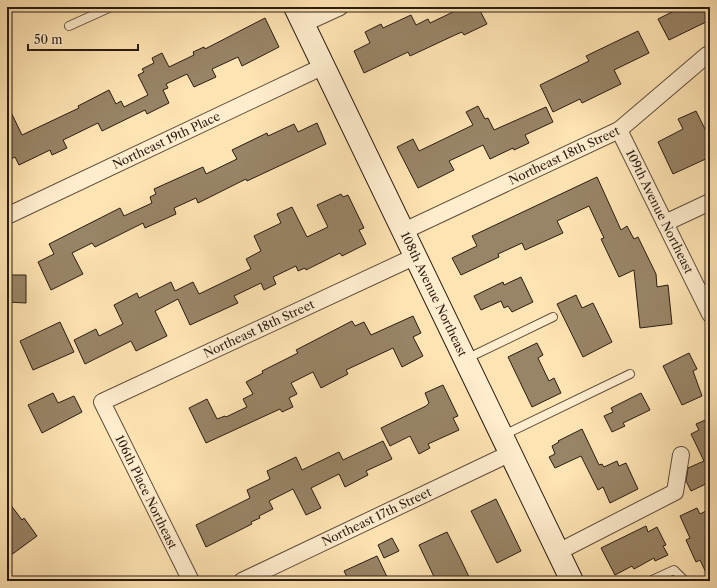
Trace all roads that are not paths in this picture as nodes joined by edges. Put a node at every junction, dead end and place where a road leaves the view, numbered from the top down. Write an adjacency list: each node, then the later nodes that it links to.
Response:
1 (111, 7): 4 (lane)
2 (340, 7): 3 (street)
3 (299, 16): 6 (main road, 108th Avenue Northeast)
4 (69, 26)
5 (707, 55): 7 (street, Northeast 18th Street)
6 (324, 66): 9 (street, Northeast 19th Place); 11 (main road, 108th Avenue Northeast)
7 (619, 130): 10 (street, 109th Avenue Northeast); 11 (street, Northeast 18th Street)
8 (710, 202): 10 (street)
9 (9, 215)
10 (664, 223): 13 (street, 109th Avenue Northeast)
11 (404, 231): 12 (main road, 108th Avenue Northeast)
12 (416, 256): 15 (main road, 108th Avenue Northeast); 17 (street, Northeast 18th Street)
13 (710, 314)
14 (553, 317): 15 (lane)
15 (466, 359): 18 (main road, 108th Avenue Northeast)
16 (630, 374): 18 (lane)
17 (102, 402): 21 (street, 106th Place Northeast)
18 (507, 444): 20 (main road, 108th Avenue Northeast); 22 (street, Northeast 17th Street)
19 (681, 455): 20 (street)
20 (558, 552): 23 (main road, 108th Avenue Northeast)
21 (191, 581)
22 (242, 581)
23 (572, 581)
24 (650, 581): 25 (lane)
25 (685, 581)

